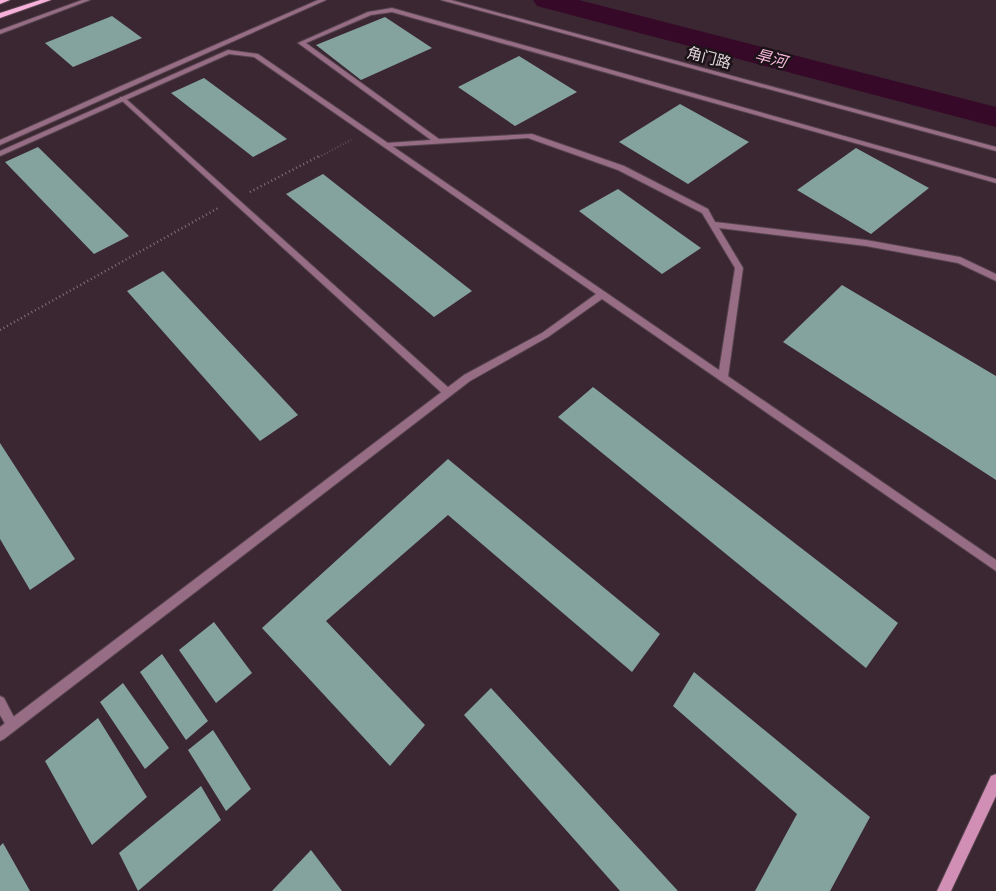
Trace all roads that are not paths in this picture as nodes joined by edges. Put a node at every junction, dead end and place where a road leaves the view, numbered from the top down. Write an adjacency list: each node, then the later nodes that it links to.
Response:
1 (6, 0): 6 (main road)
2 (47, 0): 7 (main road)
3 (87, 0): 8 (street)
4 (322, 0): 11 (street)
5 (444, 0): 13 (street, 角门路)
6 (0, 2)
7 (0, 16)
8 (0, 32)
9 (122, 98): 12 (street); 14 (street); 20 (street)
10 (438, 142): 12 (street); 15 (street); 16 (street)
11 (0, 143)
12 (387, 145): 18 (street)
13 (996, 149)
14 (0, 154)
15 (996, 181)
16 (712, 224): 17 (street); 19 (street)
17 (996, 278)
18 (603, 294): 19 (street); 20 (street)
19 (723, 377): 21 (street)
20 (447, 392): 23 (street)
21 (996, 566)
22 (0, 702): 23 (street)
23 (12, 725): 24 (street)
24 (0, 735)
25 (996, 781): 26 (main road)
26 (944, 891)

